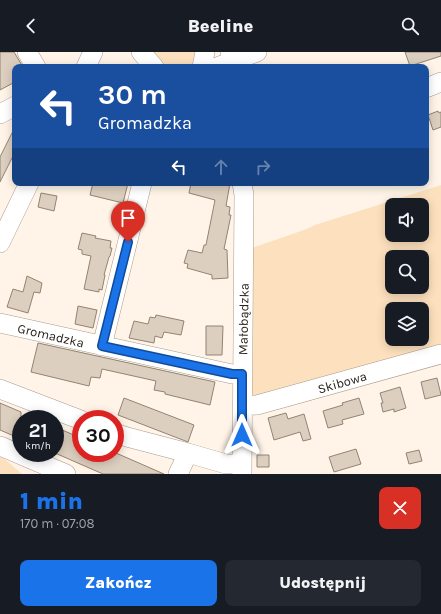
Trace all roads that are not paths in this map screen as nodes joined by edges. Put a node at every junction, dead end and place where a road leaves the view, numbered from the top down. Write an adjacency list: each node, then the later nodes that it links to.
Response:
1 (27, 52): 7 (street)
2 (93, 52): 8 (street)
3 (141, 52): 9 (street)
4 (205, 52): 10 (street)
5 (257, 52): 6 (street)
6 (234, 60): 11 (street)
7 (34, 64)
8 (87, 64)
9 (151, 64)
10 (203, 64)
11 (224, 64)
12 (441, 82): 13 (street)
13 (429, 87)
14 (12, 108): 15 (street)
15 (0, 114)
16 (28, 186): 19 (street)
17 (141, 186): 21 (street)
18 (242, 186): 23 (street, Małobądzka)
19 (0, 243)
20 (0, 324): 21 (street, Gromadzka)
21 (102, 346): 23 (street, Gromadzka)
22 (441, 354): 25 (street, Skibowa)
23 (242, 374): 25 (street, Małobądzka)
24 (0, 389): 26 (street)
25 (242, 406): 30 (street, Małobądzka)
26 (72, 417)
27 (124, 436): 29 (street)
28 (0, 446): 31 (street)
29 (188, 453): 30 (street); 32 (street)
30 (242, 469)
31 (66, 474)
32 (178, 474)

